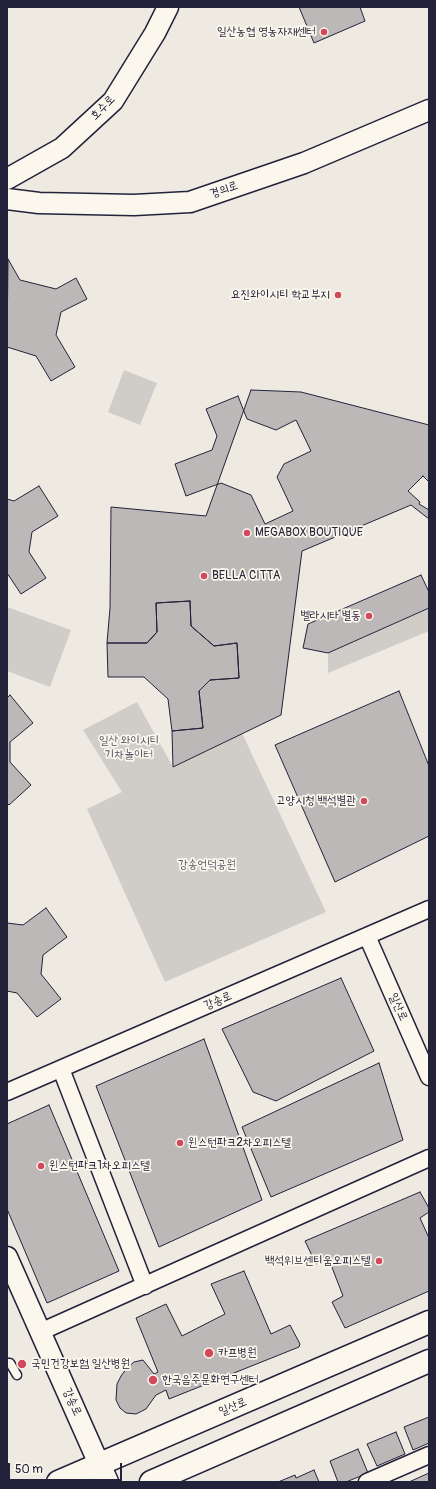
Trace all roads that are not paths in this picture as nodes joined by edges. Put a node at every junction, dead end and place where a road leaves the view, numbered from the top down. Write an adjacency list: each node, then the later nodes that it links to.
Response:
1 (168, 7): 3 (street, 호수로)
2 (429, 110): 4 (street, 경의로)
3 (7, 179)
4 (7, 199)
5 (429, 909): 6 (street, 강송로)
6 (367, 936): 7 (street, 강송로); 8 (street, 일산로)
7 (61, 1068): 9 (street, 강송로); 12 (street)
8 (429, 1077)
9 (7, 1092)
10 (429, 1158): 12 (street)
11 (7, 1257): 14 (street, 강송로)
12 (145, 1286): 14 (street)
13 (429, 1322): 19 (main road, 일산로)
14 (40, 1332): 19 (street, 강송로)
15 (429, 1361): 21 (main road)
16 (7, 1363): 17 (lane)
17 (17, 1375)
18 (429, 1455): 22 (street)
19 (103, 1473): 20 (main road, 일산로)
20 (58, 1482)
21 (151, 1482)
22 (368, 1482)

